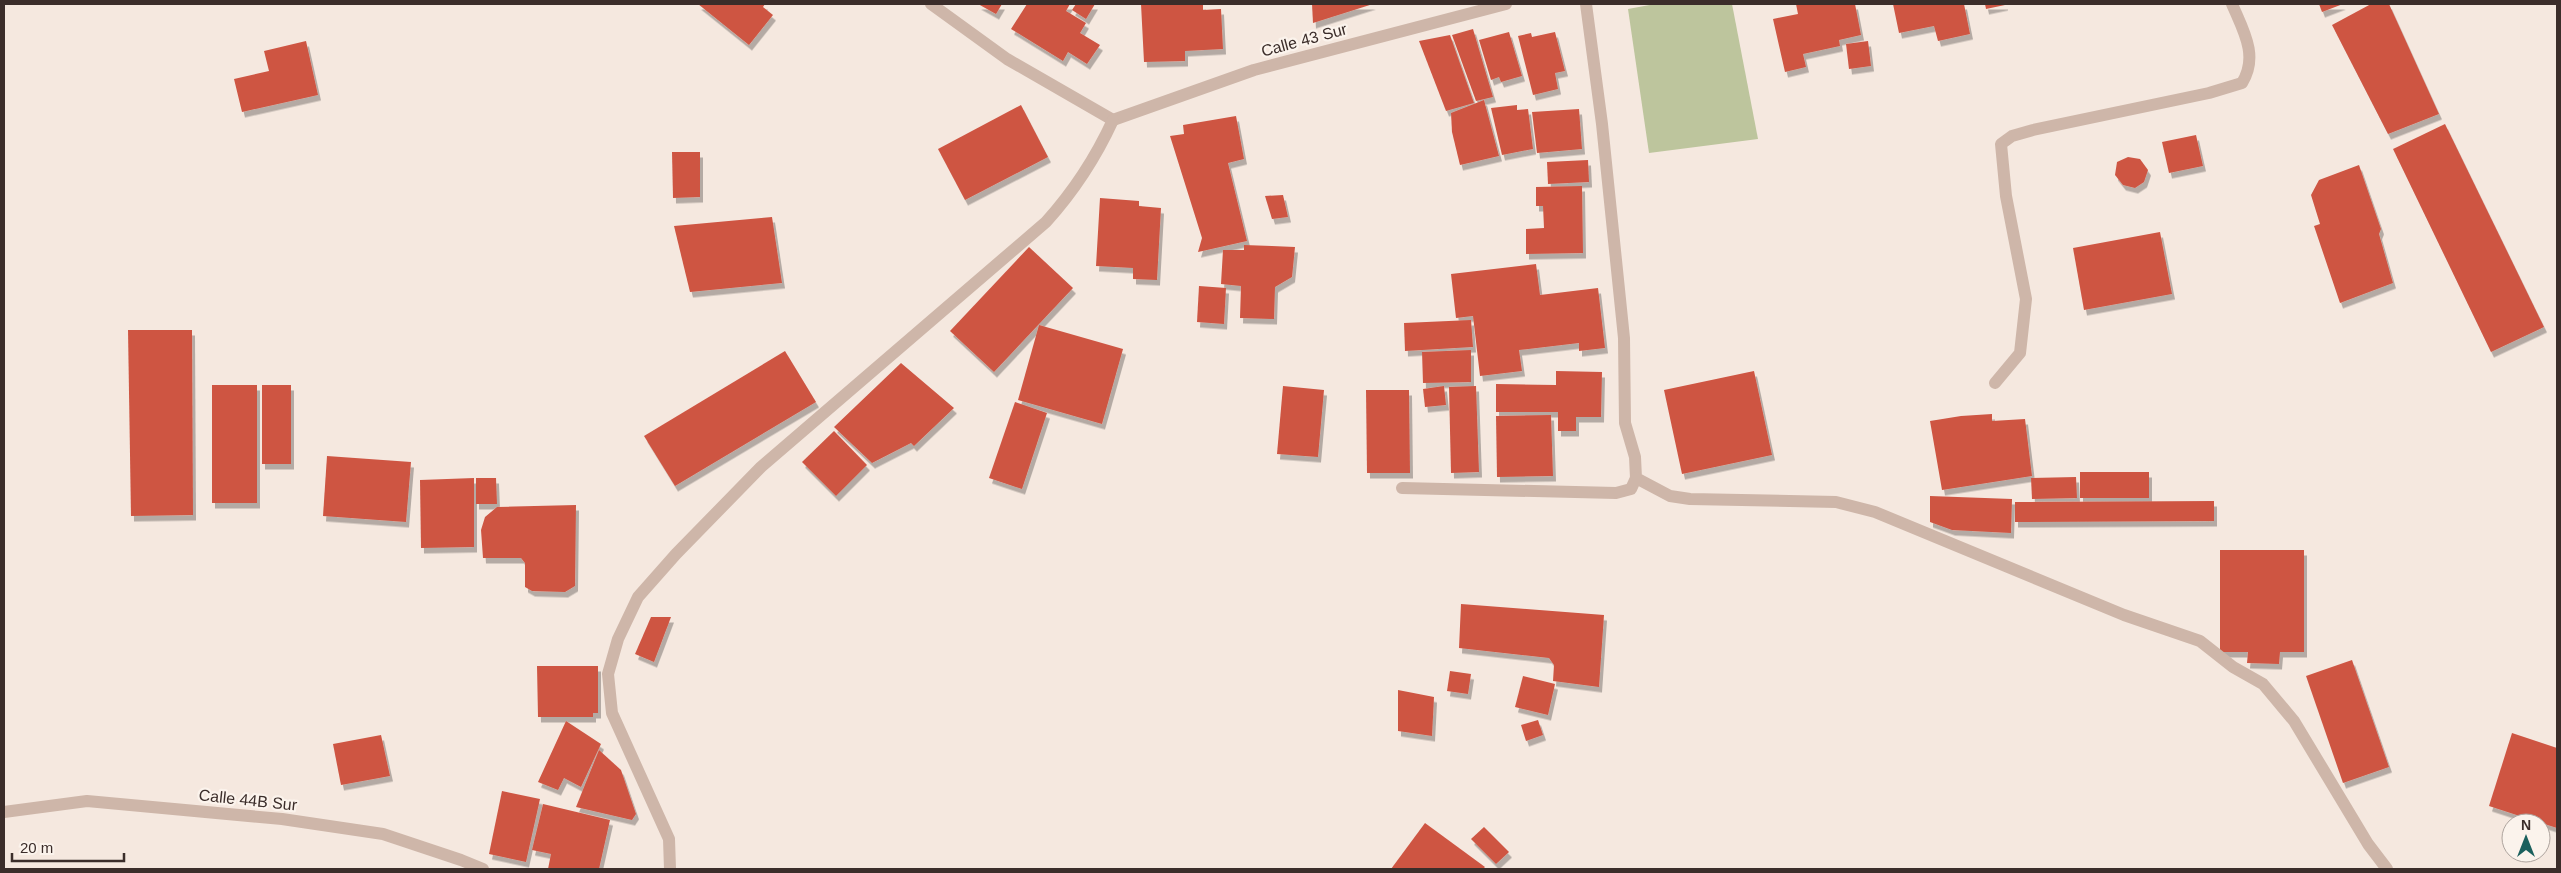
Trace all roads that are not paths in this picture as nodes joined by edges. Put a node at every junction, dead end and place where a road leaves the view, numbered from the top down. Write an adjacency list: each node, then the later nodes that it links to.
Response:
1 (931, 4): 5 (street)
2 (1506, 4): 5 (street, Calle 43 Sur)
3 (1586, 4): 7 (street)
4 (2232, 4): 6 (street)
5 (1114, 120): 11 (street)
6 (1995, 383)
7 (1636, 478): 8 (street); 12 (street)
8 (1402, 488)
9 (4, 812): 10 (street, Calle 44B Sur)
10 (483, 869)
11 (670, 869)
12 (2387, 869)

